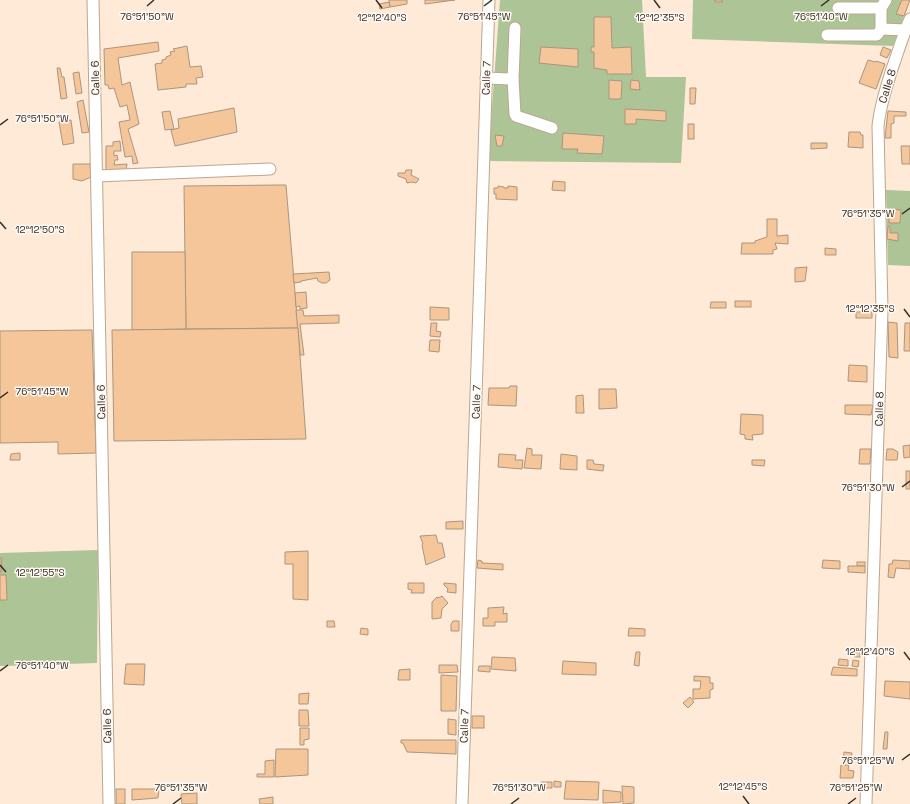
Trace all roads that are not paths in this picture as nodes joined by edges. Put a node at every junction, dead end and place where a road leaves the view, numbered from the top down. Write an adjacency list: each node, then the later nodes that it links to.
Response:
1 (93, 0): 14 (street, Calle 6)
2 (489, 0): 10 (street, Calle 7)
3 (883, 4): 4 (street); 7 (street)
4 (838, 8)
5 (910, 19): 8 (street, Calle 8)
6 (514, 28): 11 (street)
7 (881, 29): 8 (street); 9 (street)
8 (906, 34): 17 (street, Calle 8)
9 (827, 35)
10 (486, 78): 11 (street); 16 (street, Calle 7)
11 (513, 79): 12 (street)
12 (552, 128)
13 (270, 169): 14 (street)
14 (97, 176): 15 (street, Calle 6)
15 (109, 804)
16 (462, 804)
17 (866, 804)

